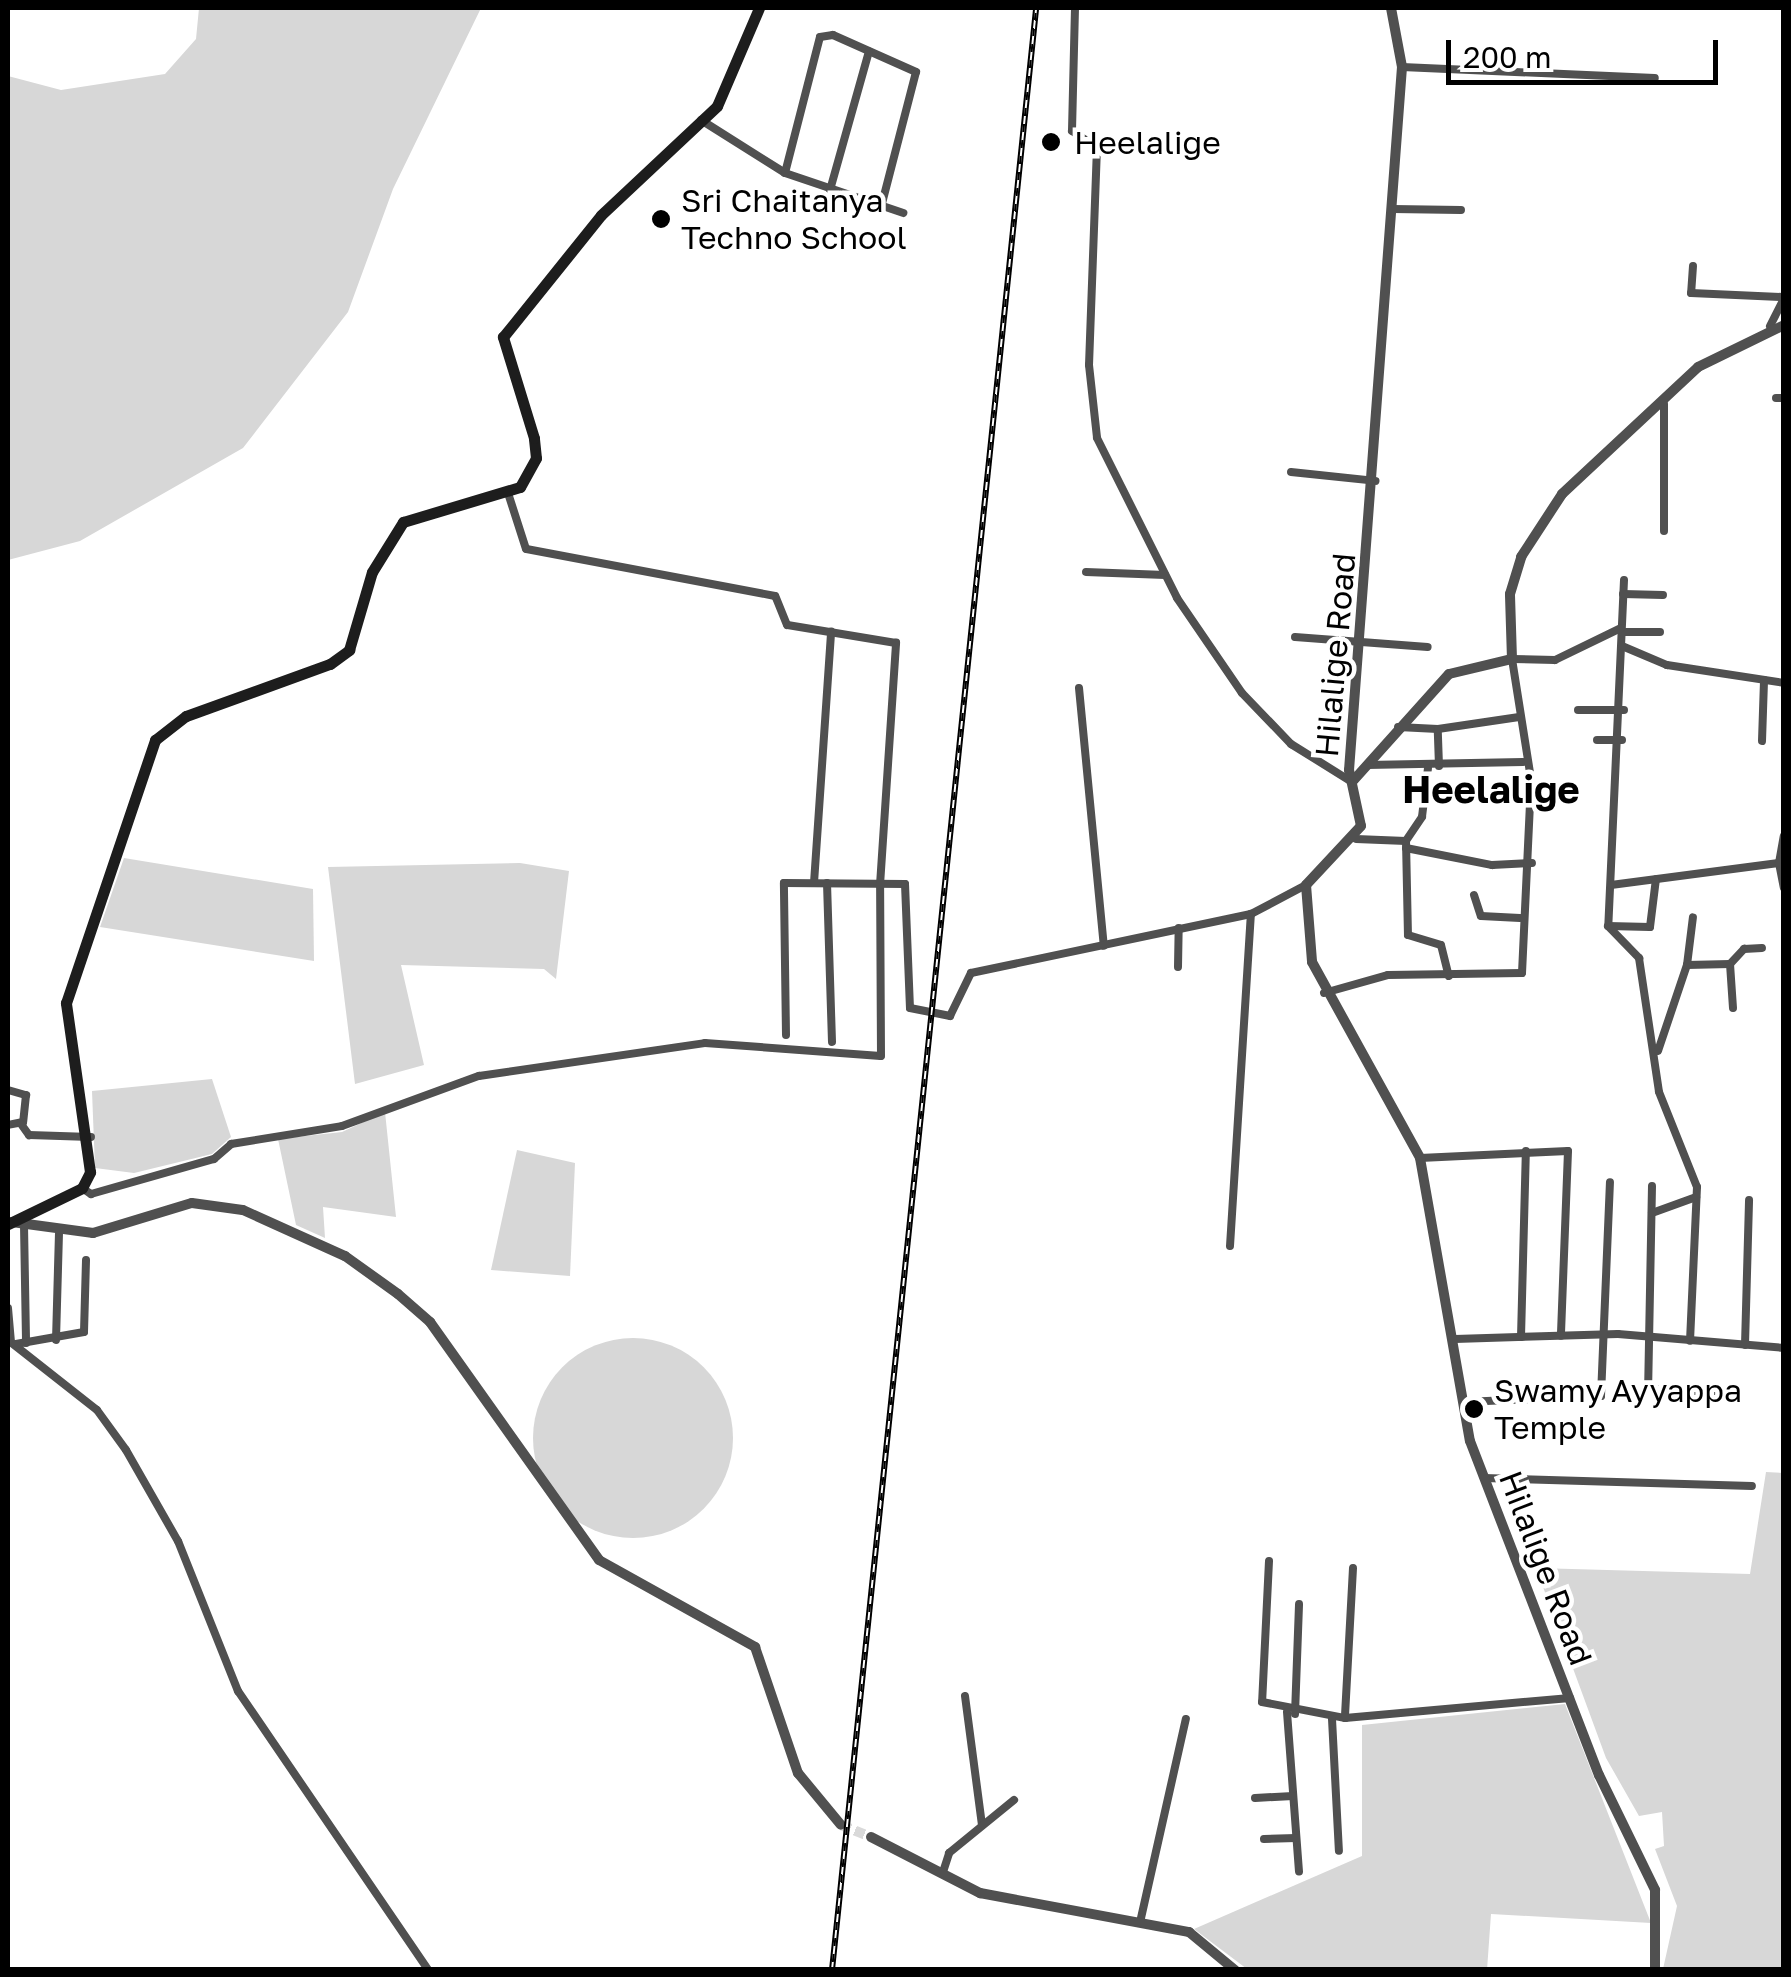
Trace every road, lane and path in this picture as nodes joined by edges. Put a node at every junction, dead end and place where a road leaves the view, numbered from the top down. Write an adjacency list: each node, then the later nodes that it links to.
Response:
1 (760, 8): 7 (main road)
2 (1076, 8): 24 (street)
3 (1391, 8): 5 (street, Hilalige Road)
4 (869, 51): 8 (street); 9 (street); 10 (street)
5 (1402, 67): 6 (street); 11 (street, Hilalige Road)
6 (1654, 78)
7 (701, 120): 8 (street); 21 (main road)
8 (785, 172): 9 (street)
9 (830, 190): 10 (street)
10 (881, 208): 13 (street)
11 (1393, 209): 12 (street); 20 (street, Hilalige Road)
12 (1462, 210)
13 (902, 214)
14 (1693, 266): 15 (street)
15 (1784, 298): 17 (street)
16 (1784, 325): 17 (street)
17 (1770, 326): 18 (street)
18 (1664, 404): 22 (street); 35 (street)
19 (1291, 472): 20 (street)
20 (1376, 481): 33 (street, Hilalige Road)
21 (509, 496): 29 (street); 84 (main road)
22 (1664, 531)
23 (1086, 572): 24 (street)
24 (1165, 575): 51 (street)
25 (1624, 580): 26 (street)
26 (1623, 594): 27 (street); 28 (street)
27 (1663, 595)
28 (1622, 630): 30 (street); 32 (street); 35 (street)
29 (831, 632): 58 (street); 61 (street)
30 (1660, 632)
31 (1295, 637): 33 (street)
32 (1622, 646): 36 (street); 40 (street)
33 (1358, 647): 34 (street); 51 (street, Hilalige Road)
34 (1428, 647)
35 (1512, 660): 41 (street); 42 (street)
36 (1764, 680): 37 (street); 46 (street)
37 (1784, 684)
38 (1079, 688): 70 (street)
39 (1578, 710): 40 (street)
40 (1624, 710): 45 (street)
41 (1519, 717): 43 (street); 47 (street)
42 (1398, 726): 43 (street); 48 (street)
43 (1438, 729): 49 (street)
44 (1597, 740): 45 (street)
45 (1622, 740): 60 (street)
46 (1762, 741)
47 (1523, 762): 49 (street); 55 (street)
48 (1367, 765): 50 (street); 51 (street)
49 (1439, 766): 50 (street)
50 (1428, 768): 54 (street)
51 (1352, 782): 53 (street, Hilalige Road)
52 (1784, 836): 56 (street)
53 (1356, 839): 54 (street); 62 (street)
54 (1406, 845): 55 (street); 75 (street)
55 (1532, 862): 67 (street)
56 (1779, 863): 57 (street); 63 (street)
57 (1656, 879): 60 (street); 68 (street)
58 (814, 883): 59 (street); 78 (street)
59 (826, 883): 61 (street); 79 (street)
60 (1611, 884): 68 (street)
61 (880, 885): 70 (street); 89 (street)
62 (1306, 885): 65 (street); 76 (street, Hilalige Road)
63 (1784, 888)
64 (1474, 896): 67 (street)
65 (1251, 914): 69 (street); 95 (street)
66 (1693, 917): 73 (street)
67 (1520, 918): 75 (street)
68 (1608, 926): 80 (street)
69 (1179, 928): 70 (street); 74 (street)
70 (1104, 946)
71 (1762, 948): 72 (street)
72 (1730, 964): 73 (street); 77 (street)
73 (1687, 965): 80 (street)
74 (1178, 966)
75 (1450, 976): 76 (street)
76 (1324, 993): 86 (street, Hilalige Road)
77 (1734, 1008)
78 (786, 1035)
79 (832, 1042)
80 (1658, 1051): 90 (street)
81 (8, 1090): 82 (street)
82 (22, 1124): 83 (street); 84 (street)
83 (8, 1125)
84 (91, 1137): 89 (main road)
85 (1526, 1151): 86 (street); 99 (street); 101 (street)
86 (1420, 1158): 102 (street, Hilalige Road)
87 (1610, 1182): 98 (street)
88 (1652, 1186): 92 (street)
89 (82, 1188): 93 (main road)
90 (1696, 1196): 92 (street); 105 (street)
91 (1749, 1200): 107 (street)
92 (1651, 1214): 100 (street)
93 (14, 1224): 94 (street); 106 (street)
94 (60, 1234): 103 (street); 125 (street)
95 (1230, 1246)
96 (86, 1260): 103 (street)
97 (8, 1308): 104 (street)
98 (1604, 1334): 99 (street); 100 (street); 110 (street)
99 (1561, 1336): 101 (street)
100 (1647, 1336): 105 (street); 109 (street)
101 (1521, 1337): 102 (street)
102 (1455, 1338): 110 (street, Hilalige Road)
103 (56, 1340): 106 (street)
104 (11, 1341): 106 (street); 134 (street)
105 (1690, 1341): 107 (street)
106 (26, 1343)
107 (1745, 1345): 108 (street)
108 (1783, 1346)
109 (1721, 1393)
110 (1464, 1402): 111 (street, Hilalige Road)
111 (1484, 1478): 112 (street); 117 (street, Hilalige Road)
112 (1752, 1486)
113 (1269, 1561): 118 (street)
114 (1353, 1568): 119 (street)
115 (1299, 1604): 118 (street)
116 (965, 1696): 126 (street)
117 (1570, 1698): 119 (street); 136 (street, Hilalige Road)
118 (1291, 1713): 121 (street); 122 (street)
119 (1345, 1718): 121 (street)
120 (1186, 1719): 133 (street)
121 (1332, 1719): 130 (street)
122 (1293, 1796): 123 (street); 128 (street)
123 (1255, 1798)
124 (1014, 1800): 126 (street)
125 (842, 1825)
126 (982, 1826): 131 (street)
127 (871, 1837): 131 (street)
128 (1296, 1838): 129 (street); 132 (street)
129 (1264, 1839)
130 (1339, 1851)
131 (943, 1872): 133 (street)
132 (1299, 1872)
133 (1141, 1918): 135 (street)
134 (428, 1970)
135 (1235, 1970)
136 (1655, 1970)

